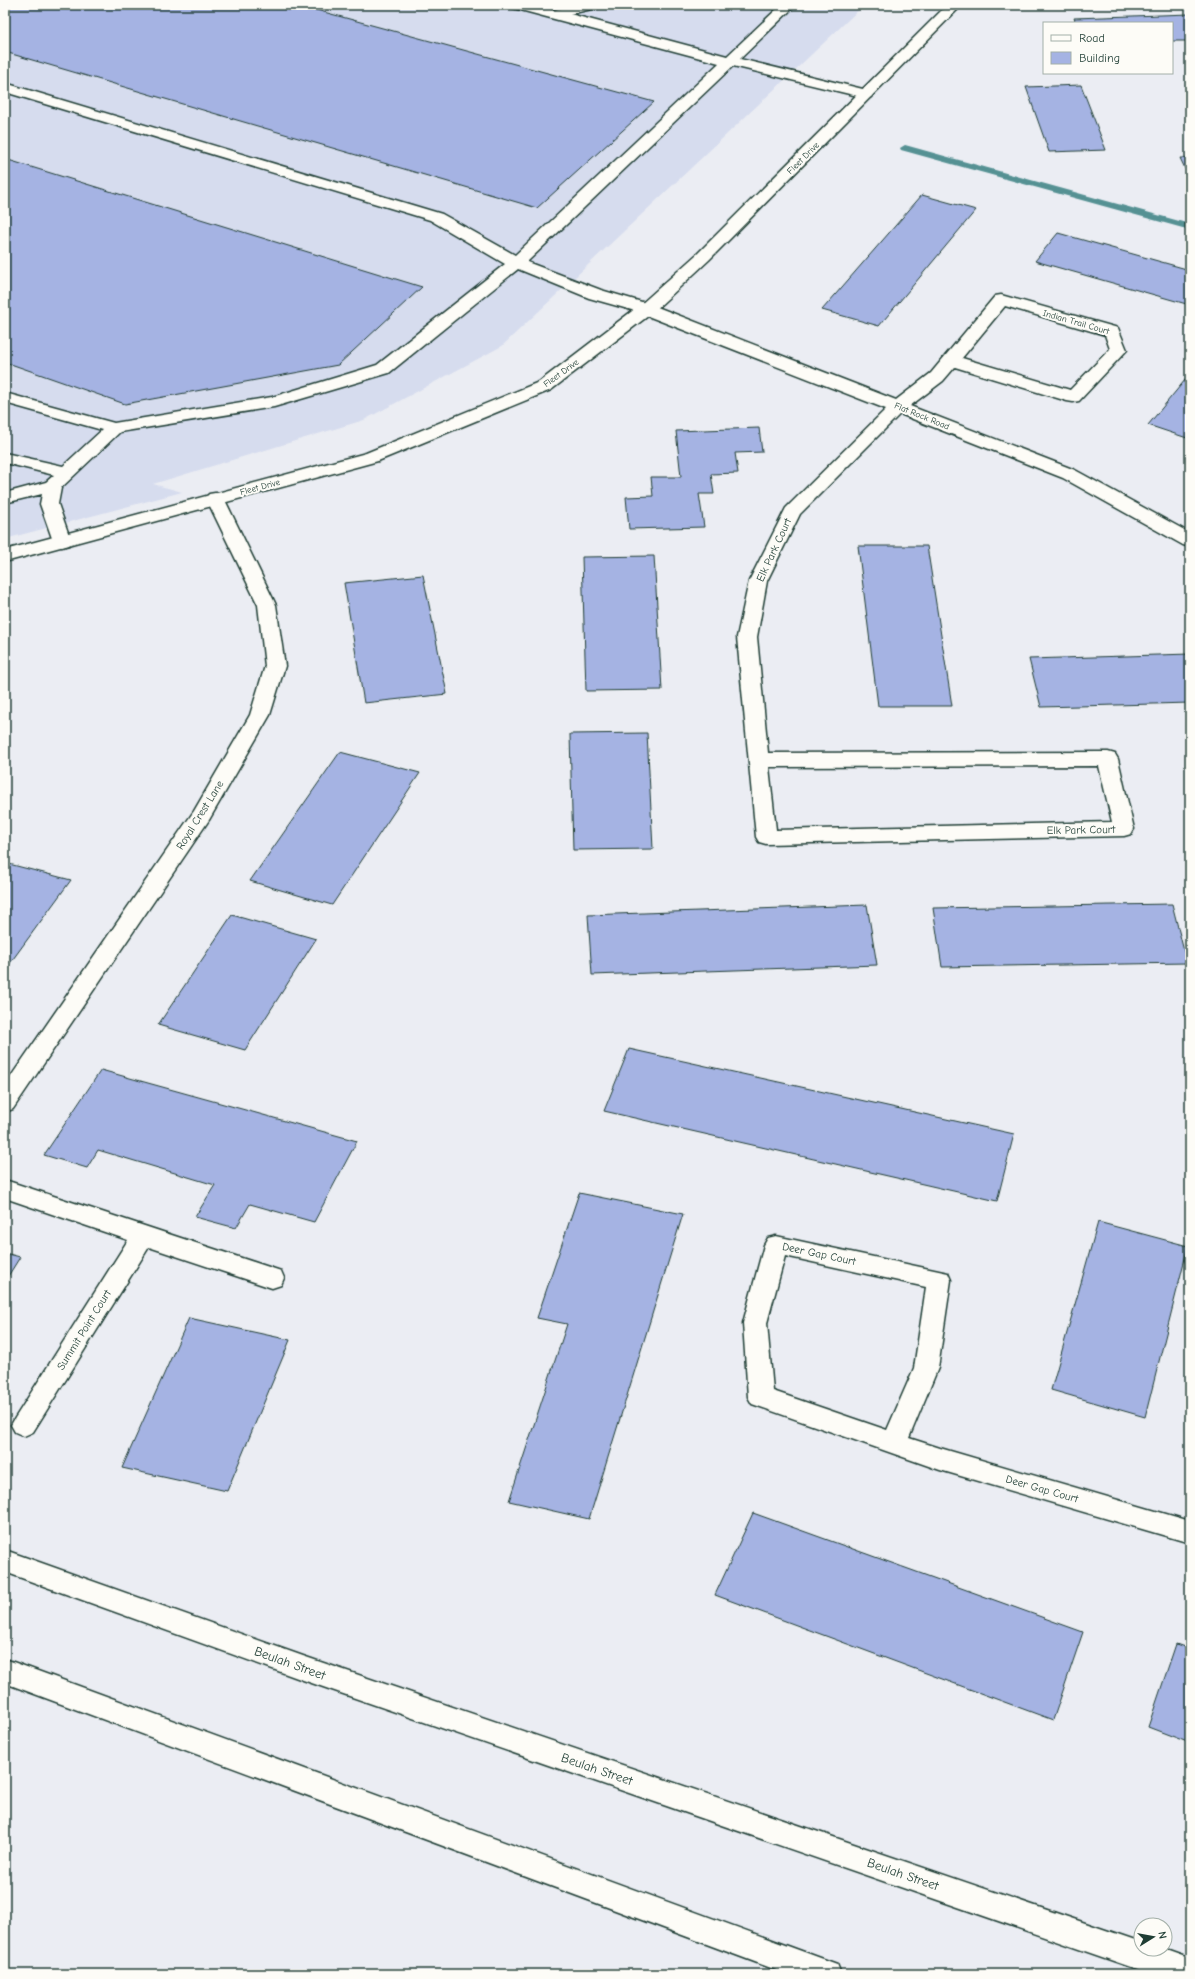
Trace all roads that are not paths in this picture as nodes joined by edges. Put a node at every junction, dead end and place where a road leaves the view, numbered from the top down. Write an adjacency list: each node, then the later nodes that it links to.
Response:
1 (518, 5): 5 (street)
2 (591, 5): 5 (street)
3 (789, 5): 6 (street)
4 (955, 5): 8 (street, Fleet Drive)
5 (552, 15): 6 (street)
6 (729, 61): 8 (street); 9 (street)
7 (5, 87): 9 (street, Flat Rock Road)
8 (866, 94): 10 (street, Fleet Drive)
9 (516, 264): 10 (street, Flat Rock Road); 14 (street)
10 (646, 309): 13 (street, Flat Rock Road); 19 (street, Fleet Drive)
11 (951, 360): 11 (street, Indian Trail Court); 13 (street, Indian Trail Court)
12 (5, 398): 14 (street)
13 (898, 407): 20 (street, Flat Rock Road); 23 (street, Elk Park Court)
14 (114, 428): 16 (street)
15 (5, 458): 16 (street)
16 (65, 472): 17 (street)
17 (52, 486): 18 (street); 21 (street)
18 (5, 498)
19 (215, 498): 21 (street, Fleet Drive); 24 (street, Royal Crest Lane)
20 (1190, 540)
21 (62, 541): 22 (street, Fleet Drive)
22 (5, 556)
23 (760, 760): 23 (street, Elk Park Court)
24 (5, 1103)
25 (5, 1188): 26 (street)
26 (144, 1235): 27 (street); 28 (street, Summit Point Court)
27 (272, 1278)
28 (24, 1425)
29 (894, 1443): 29 (street, Deer Gap Court); 30 (street, Deer Gap Court)
30 (1190, 1532)
31 (5, 1561): 33 (street, Beulah Street)
32 (5, 1671): 34 (street)
33 (1190, 1972)
34 (826, 1974)

